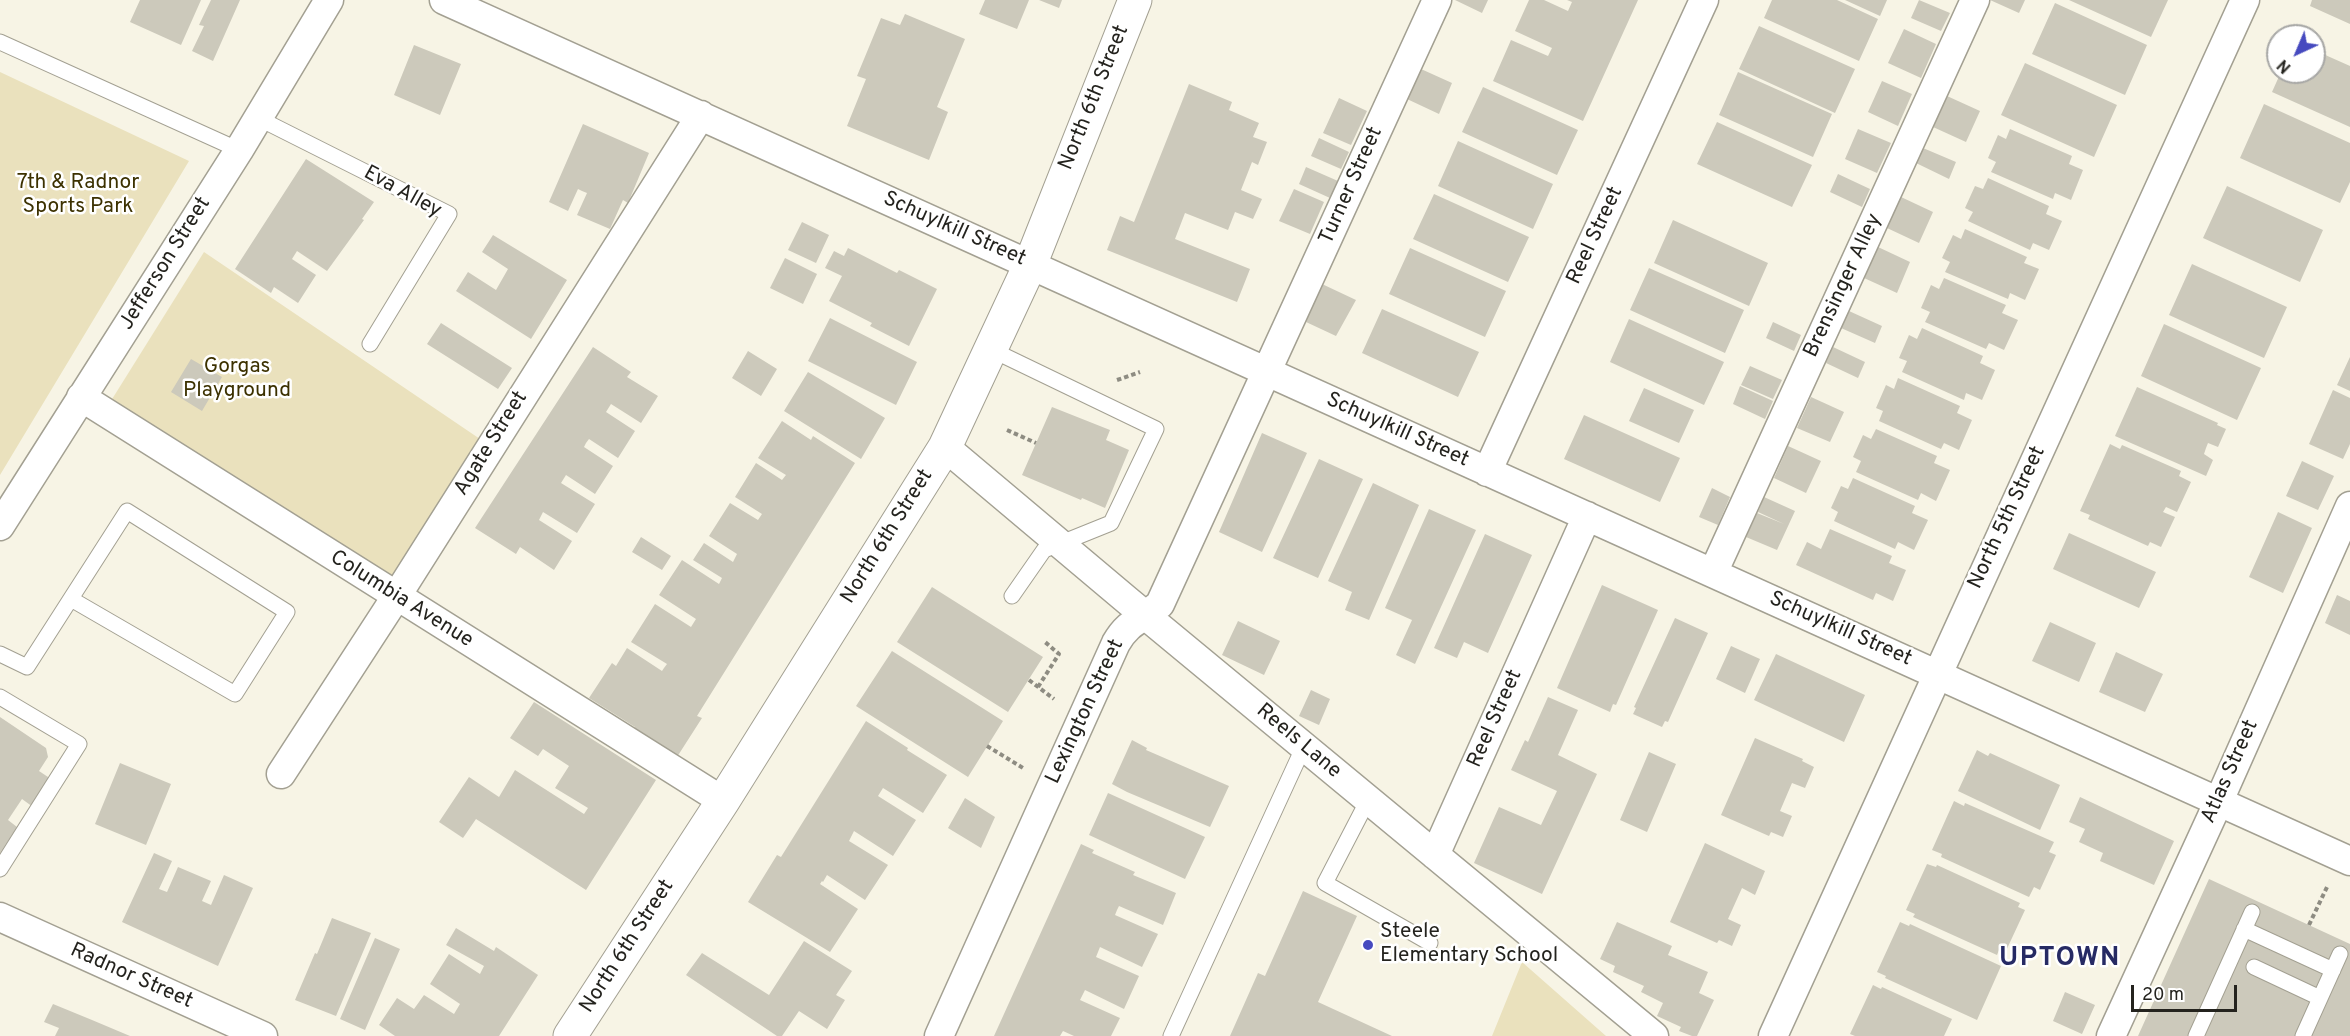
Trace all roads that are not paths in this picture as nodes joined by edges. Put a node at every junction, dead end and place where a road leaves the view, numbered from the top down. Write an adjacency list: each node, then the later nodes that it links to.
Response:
1 (329, 0): 10 (street, Jefferson Street)
2 (444, 0): 9 (street, Schuylkill Street)
3 (1135, 0): 12 (main road, North 6th Street)
4 (1437, 0): 15 (street, Turner Street)
5 (1704, 0): 18 (street, Reel Street)
6 (1975, 0): 23 (street, Brensinger Alley)
7 (2245, 0): 29 (street, North 5th Street)
8 (0, 42): 11 (lane)
9 (701, 115): 12 (street, Schuylkill Street); 25 (street, Agate Street)
10 (258, 118): 11 (street, Jefferson Street); 13 (lane, Eva Alley)
11 (238, 150): 16 (street, Jefferson Street)
12 (1030, 265): 14 (main road, North 6th Street); 15 (street, Schuylkill Street)
13 (370, 344)
14 (990, 350): 17 (main road, North 6th Street); 22 (lane)
15 (1268, 372): 18 (street, Schuylkill Street); 27 (street, Lexington Street)
16 (81, 398): 21 (street, Jefferson Street); 25 (street, Columbia Avenue)
17 (945, 447): 22 (street, Reels Lane); 34 (main road, North 6th Street)
18 (1487, 472): 20 (street, Schuylkill Street)
19 (2350, 506): 35 (street, Atlas Street)
20 (1587, 516): 23 (street, Schuylkill Street); 36 (street, Reel Street)
21 (0, 526)
22 (1059, 544): 24 (lane); 27 (street, Reels Lane)
23 (1713, 573): 29 (street, Schuylkill Street)
24 (1012, 596)
25 (396, 597): 32 (street, Agate Street); 34 (street, Columbia Avenue)
26 (71, 599): 26 (lane); 28 (lane)
27 (1145, 615): 31 (street, Reels Lane); 49 (street, Lexington Street)
28 (0, 654)
29 (1938, 674): 35 (street, Schuylkill Street); 52 (street, North 5th Street)
30 (0, 698): 38 (lane)
31 (1304, 747): 33 (street, Reels Lane); 50 (lane)
32 (281, 774)
33 (1368, 800): 36 (street, Reels Lane); 42 (lane)
34 (723, 801): 48 (main road, North 6th Street)
35 (2218, 803): 37 (street, Schuylkill Street); 53 (street, Atlas Street)
36 (1435, 855): 51 (street, Reels Lane)
37 (2350, 861)
38 (0, 869)
39 (2252, 912): 41 (lane)
40 (0, 917): 47 (street, Radnor Street)
41 (2244, 929): 45 (lane); 54 (lane)
42 (1430, 943)
43 (2340, 954): 45 (lane)
44 (2254, 967): 46 (lane)
45 (2333, 970): 46 (lane)
46 (2320, 998): 55 (lane)
47 (262, 1036)
48 (570, 1036)
49 (939, 1036)
50 (1171, 1036)
51 (1654, 1036)
52 (1773, 1036)
53 (2111, 1036)
54 (2196, 1036)
55 (2303, 1036)

